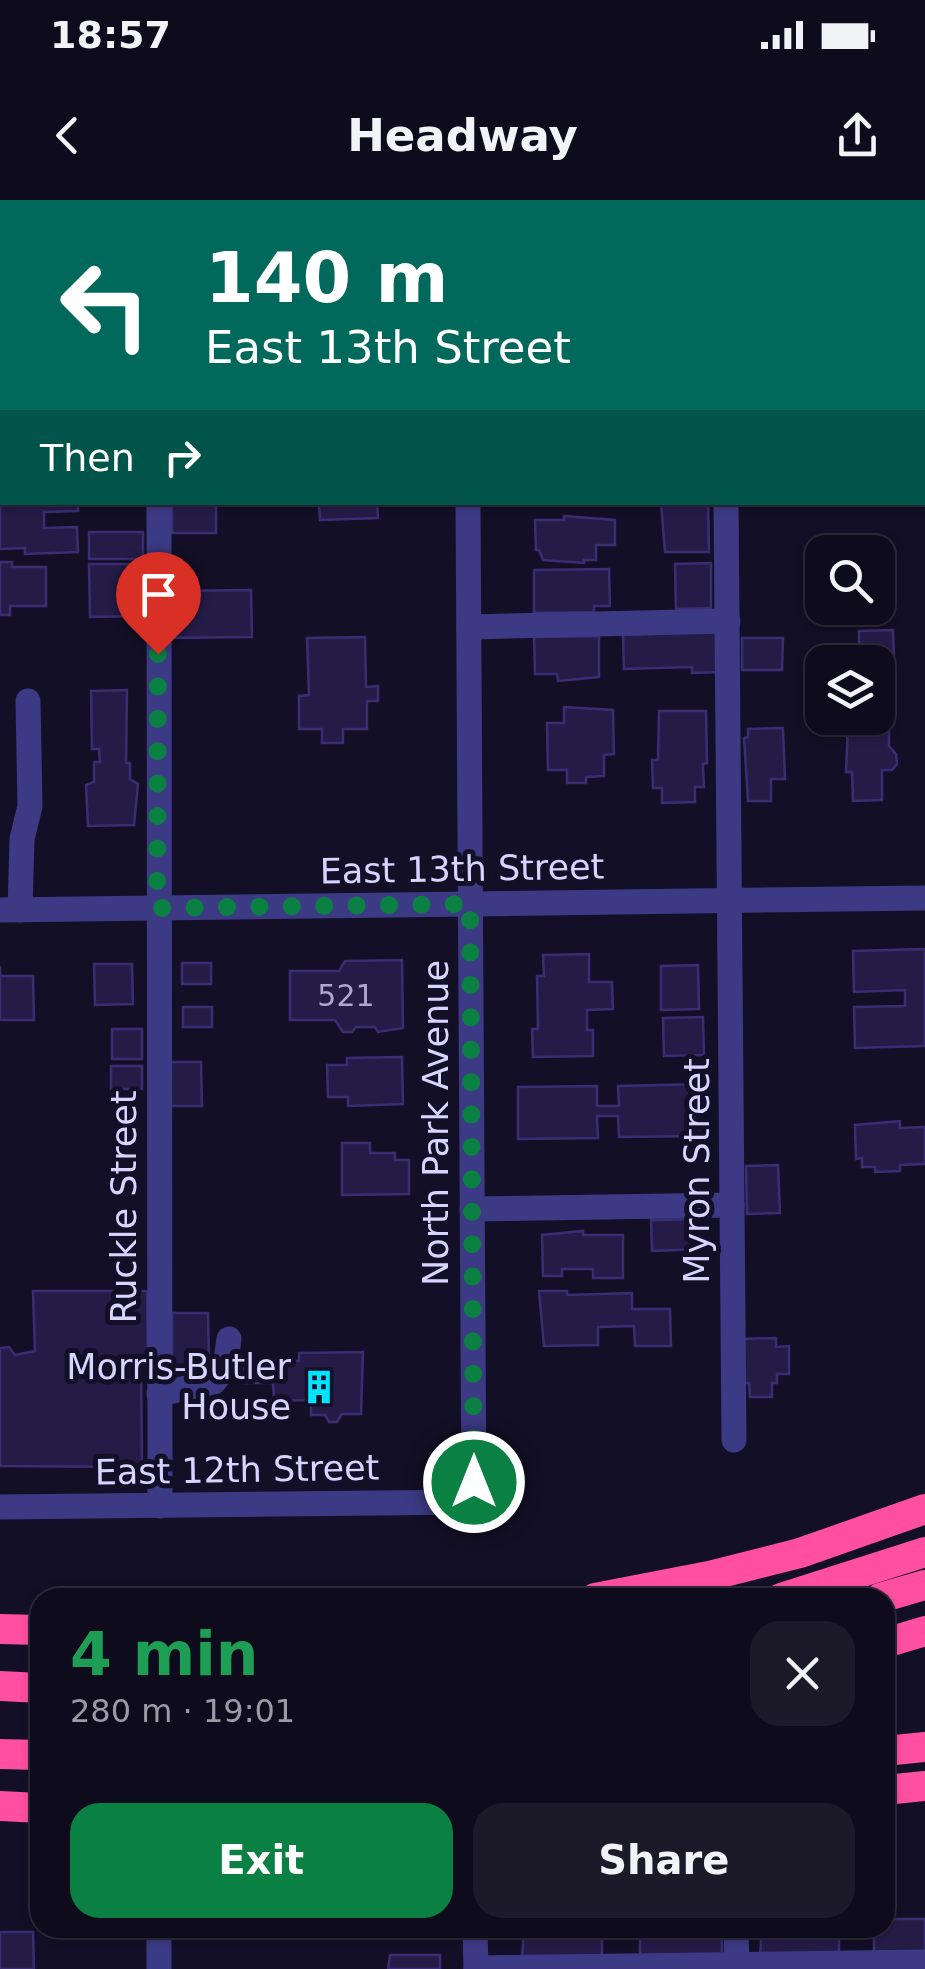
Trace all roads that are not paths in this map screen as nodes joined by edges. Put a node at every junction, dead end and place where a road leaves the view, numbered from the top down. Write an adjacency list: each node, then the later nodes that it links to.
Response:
1 (159, 505): 10 (street, Ruckle Street)
2 (468, 505): 5 (street, North Park Avenue)
3 (726, 505): 4 (street, Myron Street)
4 (728, 621): 5 (street); 8 (street, Myron Street)
5 (469, 627): 9 (street, North Park Avenue)
6 (28, 701): 11 (street)
7 (925, 898): 8 (street, East 13th Street)
8 (731, 901): 9 (street, East 13th Street); 12 (street, Myron Street)
9 (470, 904): 10 (street, East 13th Street); 13 (street, North Park Avenue)
10 (157, 908): 11 (street, East 13th Street); 15 (street, Ruckle Street)
11 (10, 910)
12 (732, 1205): 13 (street); 16 (street, Myron Street)
13 (472, 1209): 17 (street, North Park Avenue)
14 (228, 1339): 15 (street)
15 (160, 1394): 18 (street, Ruckle Street)
16 (734, 1440)
17 (474, 1502): 18 (street, East 12th Street)
18 (160, 1506): 19 (street, East 12th Street)
19 (0, 1507)
20 (925, 1508): 23 (highway)
21 (925, 1552): 24 (highway)
22 (925, 1585): 25 (highway)
23 (647, 1588)
24 (812, 1588)
25 (895, 1594)
26 (0, 1629): 27 (highway)
27 (30, 1630)
28 (925, 1631): 29 (highway)
29 (895, 1640)
30 (0, 1686): 31 (highway)
31 (30, 1688)
32 (925, 1748): 33 (highway)
33 (895, 1750)
34 (0, 1754): 35 (highway)
35 (30, 1754)
36 (925, 1786): 37 (highway)
37 (895, 1789)
38 (0, 1806): 39 (highway)
39 (30, 1808)
40 (159, 1938): 45 (street)
41 (475, 1938): 46 (street)
42 (736, 1938): 44 (street)
43 (925, 1962): 44 (street)
44 (737, 1967): 46 (street)
45 (159, 1969)
46 (476, 1969)

